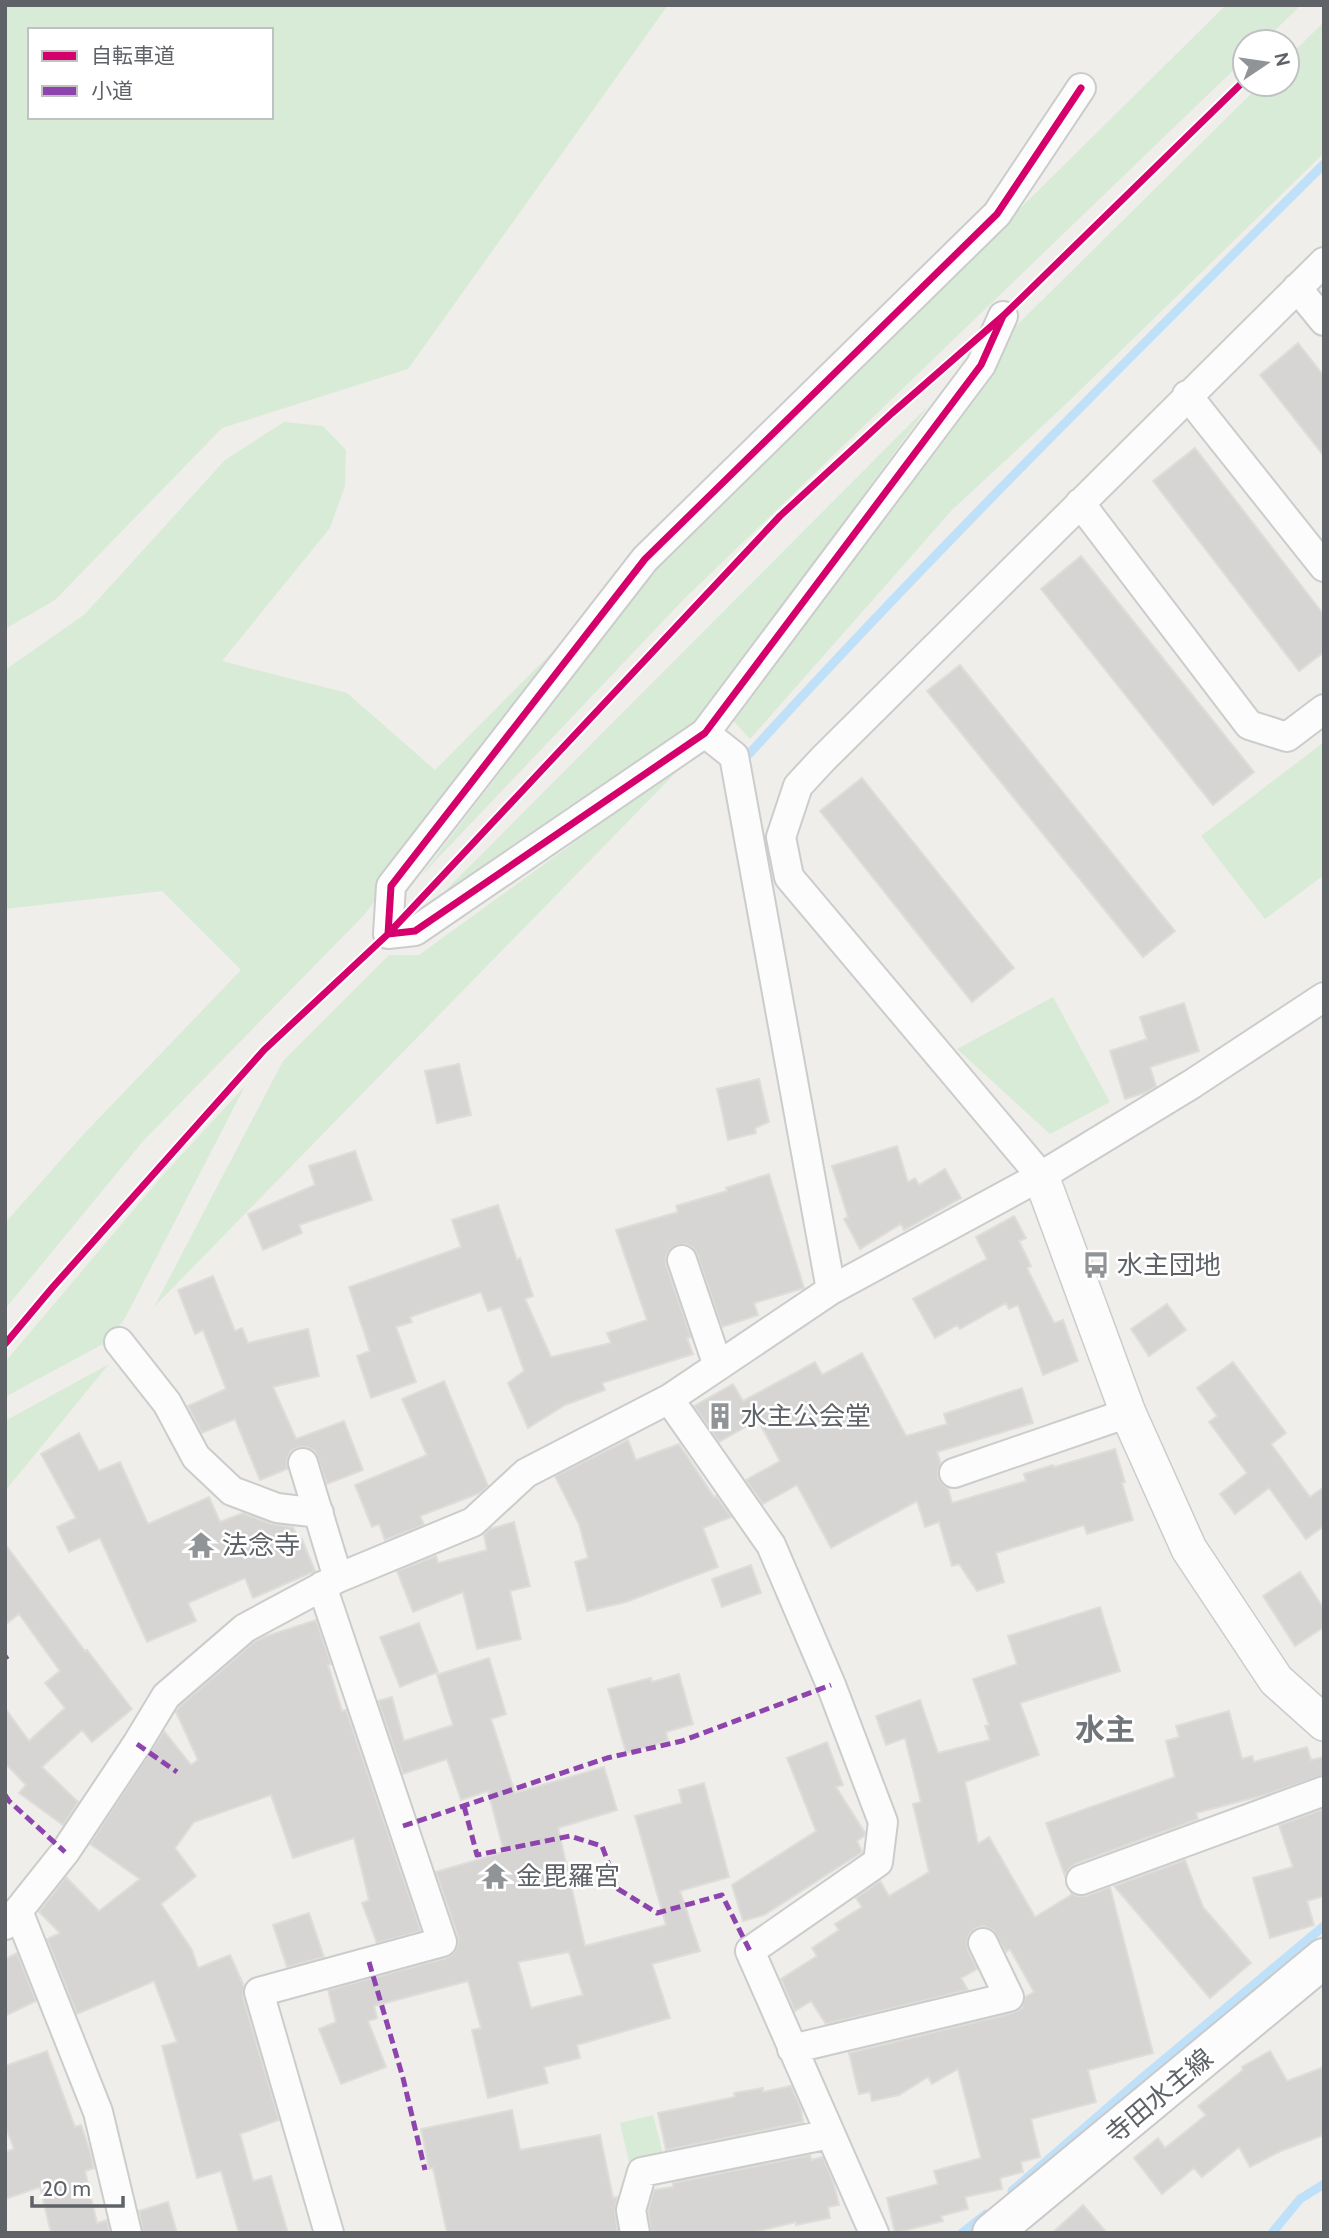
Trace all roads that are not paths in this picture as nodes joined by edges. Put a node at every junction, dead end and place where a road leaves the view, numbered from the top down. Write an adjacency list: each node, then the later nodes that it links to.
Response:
1 (1081, 88): 10 (street)
2 (1324, 262): 3 (street)
3 (1297, 288): 5 (street); 6 (street)
4 (1003, 316): 10 (street)
5 (1324, 321)
6 (1187, 395): 7 (street); 8 (street)
7 (1080, 503): 9 (street); 12 (street)
8 (1324, 567)
9 (1324, 709)
10 (705, 733): 14 (street)
11 (1324, 997): 12 (street)
12 (1041, 1176): 14 (street); 18 (street)
13 (682, 1259): 16 (street)
14 (831, 1290): 16 (street)
15 (119, 1342): 21 (street)
16 (718, 1366): 17 (street)
17 (669, 1399): 22 (street); 29 (street)
18 (1128, 1413): 20 (street); 23 (street)
19 (303, 1463): 21 (street)
20 (954, 1473)
21 (319, 1513): 22 (street)
22 (330, 1582): 26 (street); 32 (street)
23 (1324, 1723)
24 (1324, 1791): 25 (street)
25 (1081, 1880)
26 (12, 1918): 31 (street)
27 (983, 1943): 29 (street)
28 (1324, 1958): 35 (main road, 寺田水主線)
29 (792, 2049): 30 (street)
30 (830, 2134): 33 (street); 34 (street)
31 (127, 2233)
32 (329, 2233)
33 (635, 2233)
34 (874, 2233)
35 (992, 2233)

